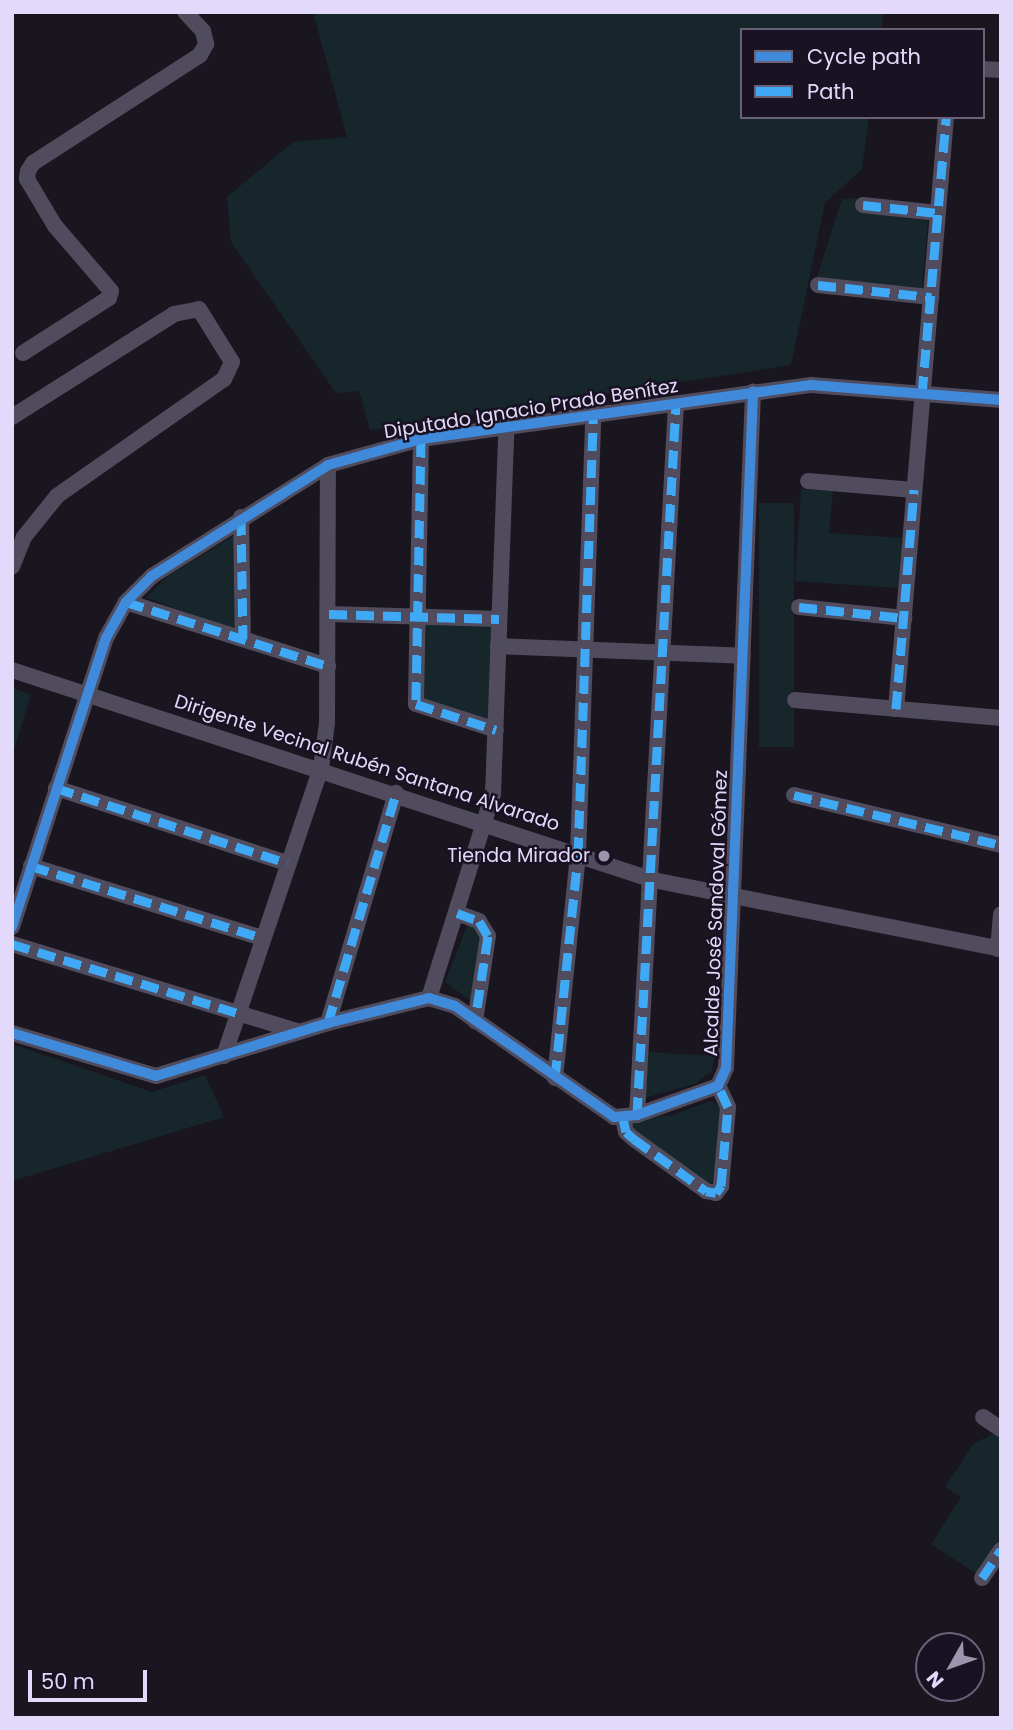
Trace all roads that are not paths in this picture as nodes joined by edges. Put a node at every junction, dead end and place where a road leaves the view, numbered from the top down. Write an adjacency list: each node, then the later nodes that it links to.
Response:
1 (185, 12): 7 (street)
2 (946, 119): 4 (street)
3 (863, 205): 4 (street)
4 (938, 213): 6 (street)
5 (818, 285): 6 (street)
6 (931, 297): 9 (street)
7 (23, 353)
8 (753, 393): 9 (street, Diputado Ignacio Prado Benítez); 11 (street, Diputado Ignacio Prado Benítez); 31 (street, Alcalde José Sandoval Gómez)
9 (922, 394): 10 (street, Diputado Ignacio Prado Benítez); 18 (street)
10 (1001, 400)
11 (677, 405): 13 (street, Diputado Ignacio Prado Benítez); 30 (street)
12 (12, 418): 20 (street)
13 (593, 418): 14 (street, Diputado Ignacio Prado Benítez); 29 (street)
14 (506, 431): 15 (street, Diputado Ignacio Prado Benítez); 26 (street)
15 (421, 439): 16 (street, Diputado Ignacio Prado Benítez); 24 (street)
16 (328, 465): 19 (street, Diputado Ignacio Prado Benítez); 23 (street)
17 (808, 481): 18 (street)
18 (914, 490): 25 (street)
19 (241, 517): 21 (street, Diputado Ignacio Prado Benítez); 27 (street)
20 (13, 564)
21 (126, 601): 27 (street); 34 (street, Diputado Ignacio Prado Benítez)
22 (799, 607): 25 (street)
23 (329, 614): 24 (street); 32 (street)
24 (418, 617): 26 (street); 38 (street)
25 (904, 618): 36 (street)
26 (499, 619): 28 (street)
27 (243, 639): 32 (street)
28 (498, 646): 29 (street); 38 (street)
29 (582, 650): 30 (street); 45 (street)
30 (663, 653): 31 (street); 48 (street)
31 (743, 656): 49 (street, Alcalde José Sandoval Gómez)
32 (328, 666): 39 (street)
33 (12, 670): 34 (street, Dirigente Vecinal Rubén Santana Alvarado)
34 (87, 694): 39 (street, Dirigente Vecinal Rubén Santana Alvarado); 40 (street)
35 (795, 700): 36 (street)
36 (896, 709): 37 (street)
37 (1001, 718)
38 (496, 730): 43 (street)
39 (321, 768): 41 (street, Dirigente Vecinal Rubén Santana Alvarado); 46 (street)
40 (56, 788): 46 (street); 47 (street)
41 (396, 793): 43 (street, Dirigente Vecinal Rubén Santana Alvarado); 59 (street)
42 (794, 795): 44 (street)
43 (488, 823): 45 (street, Dirigente Vecinal Rubén Santana Alvarado); 50 (street)
44 (1001, 845)
45 (578, 855): 48 (street, Dirigente Vecinal Rubén Santana Alvarado); 63 (street)
46 (287, 863): 53 (street)
47 (31, 866): 52 (street); 53 (street)
48 (653, 880): 49 (street, Dirigente Vecinal Rubén Santana Alvarado); 65 (street)
49 (734, 898): 55 (street, Dirigente Vecinal Rubén Santana Alvarado); 64 (street, Alcalde José Sandoval Gómez)
50 (457, 913): 56 (street); 58 (street)
51 (1001, 914): 55 (street)
52 (12, 927)
53 (262, 938): 57 (street)
54 (12, 944): 57 (street)
55 (1000, 949)
56 (429, 998): 58 (street); 59 (street)
57 (238, 1013): 60 (street); 62 (street)
58 (475, 1021): 63 (street)
59 (328, 1023): 60 (street)
60 (299, 1032): 62 (street)
61 (12, 1033): 62 (street)
62 (224, 1056)
63 (555, 1078): 65 (street)
64 (718, 1086): 65 (street); 65 (street)
65 (630, 1116)
66 (982, 1417): 67 (street)
67 (1001, 1429)
68 (1001, 1550): 69 (street)
69 (982, 1578)

